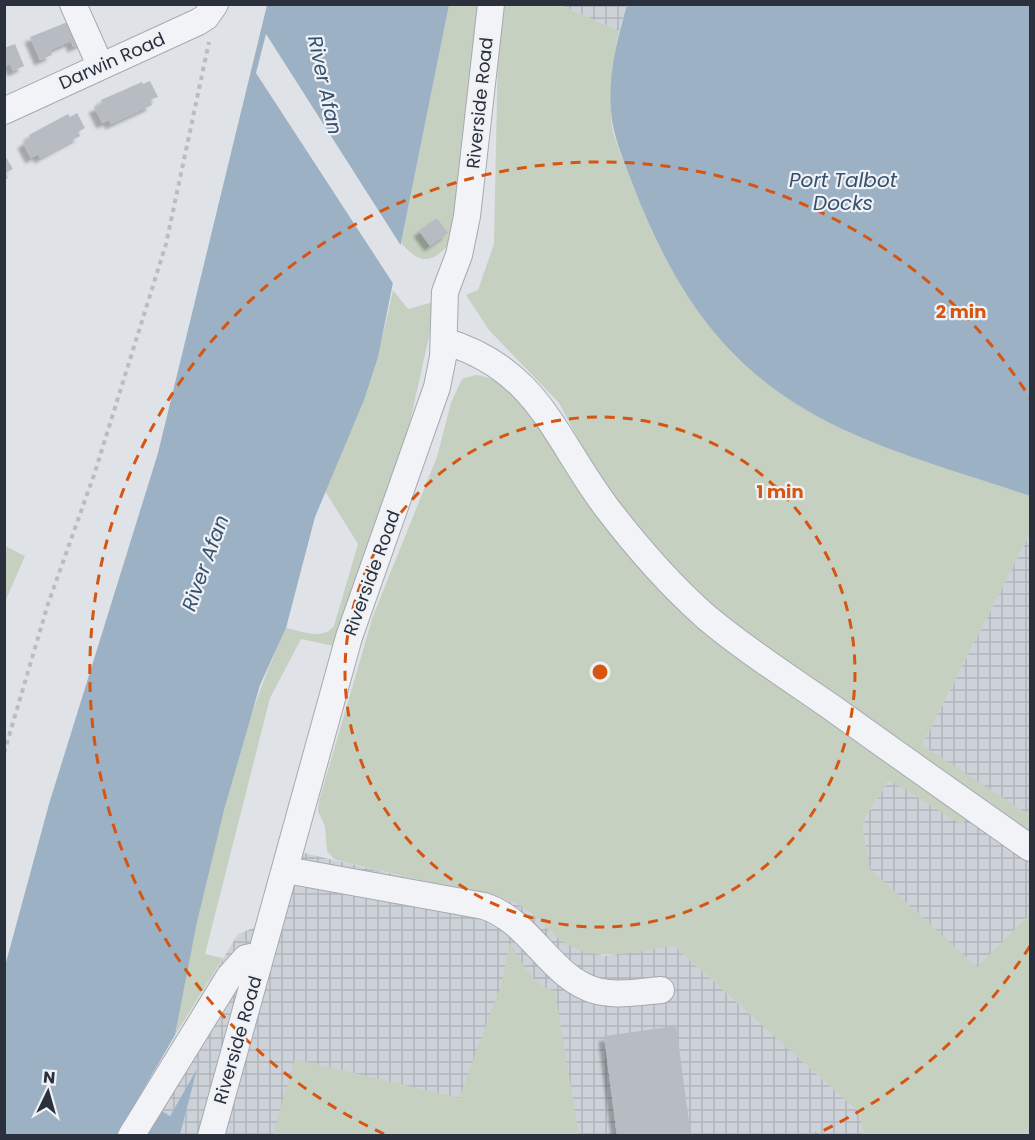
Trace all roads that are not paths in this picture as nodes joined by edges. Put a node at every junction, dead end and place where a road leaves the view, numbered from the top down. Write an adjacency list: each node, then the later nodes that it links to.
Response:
1 (73, 4): 4 (street)
2 (215, 4): 4 (street, Darwin Road)
3 (491, 4): 6 (street, Riverside Road)
4 (100, 66): 5 (street, Darwin Road)
5 (4, 111)
6 (444, 341): 7 (street); 8 (street, Riverside Road)
7 (1030, 848)
8 (286, 870): 9 (street, Riverside Road); 10 (street)
9 (261, 955): 11 (street); 12 (street, Riverside Road)
10 (661, 990)
11 (131, 1136)
12 (211, 1136)

